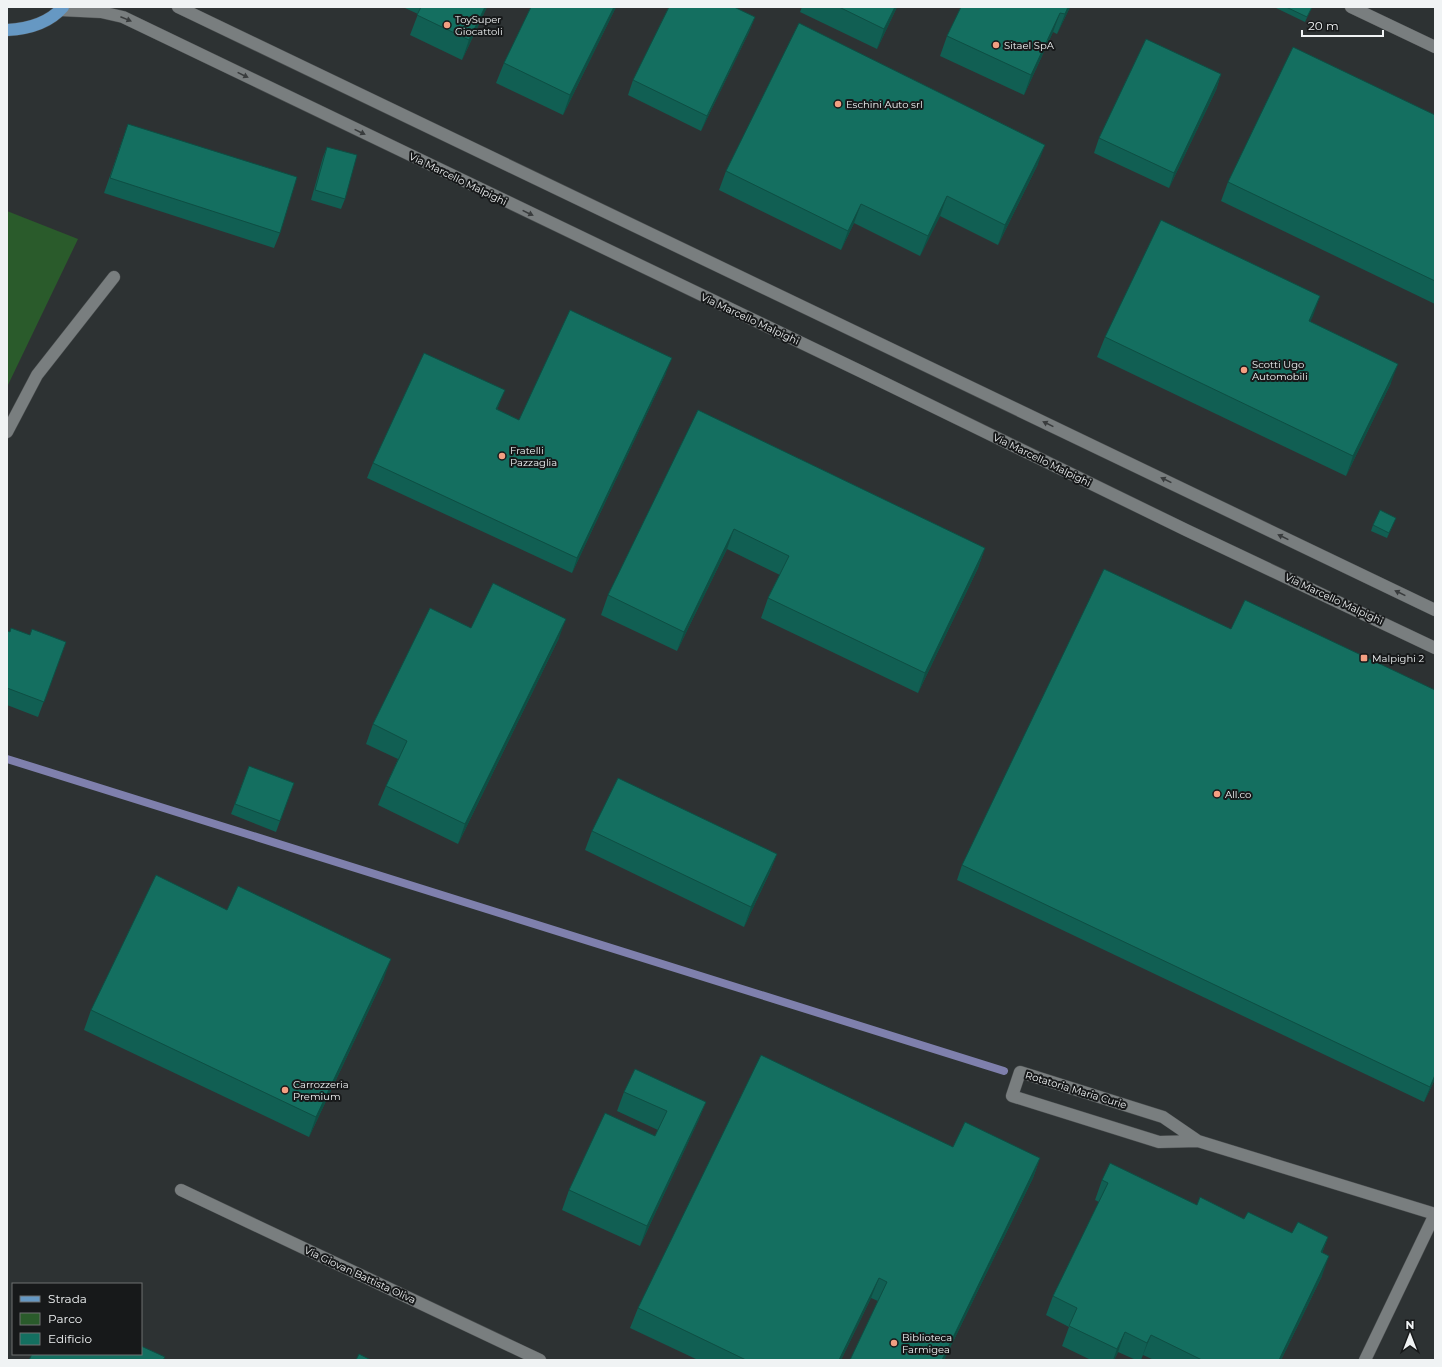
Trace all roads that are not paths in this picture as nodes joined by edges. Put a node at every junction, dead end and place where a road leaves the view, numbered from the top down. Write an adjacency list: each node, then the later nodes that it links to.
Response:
1 (178, 7): 8 (street, one-way to 1)
2 (1351, 7): 5 (street)
3 (62, 9): 4 (main road); 9 (street, Via Marcello Malpighi, one-way to 9)
4 (7, 30)
5 (1435, 47)
6 (114, 276): 7 (street)
7 (7, 432)
8 (1435, 610)
9 (1435, 648)
10 (1198, 1141): 10 (street, Rotatoria Maria Curie); 12 (street, Rotatoria Maria Curie)
11 (180, 1190): 13 (street, Via Giovan Battista Oliva)
12 (1435, 1214): 14 (street)
13 (540, 1360)
14 (1365, 1360)

